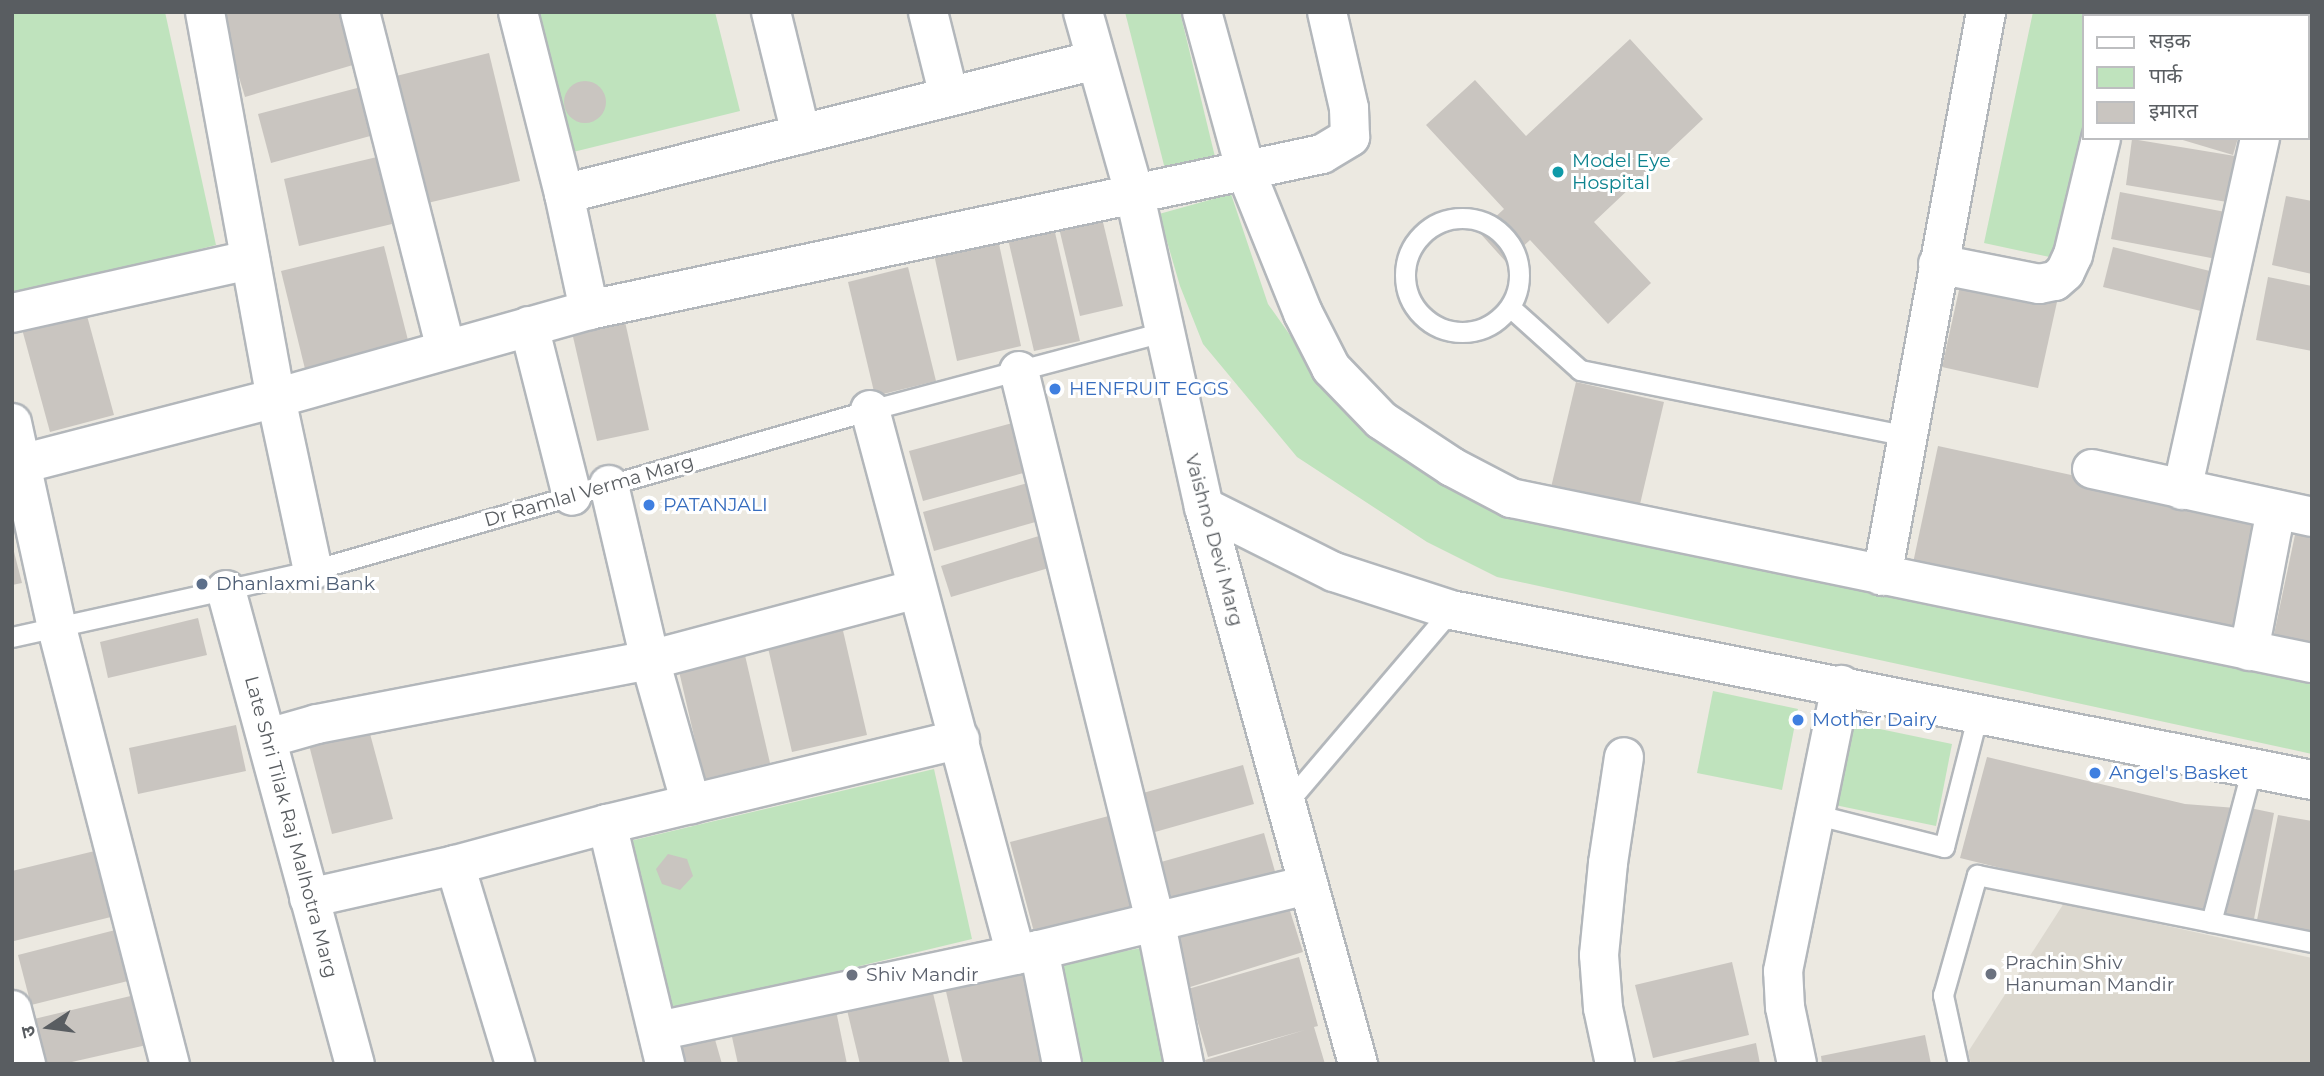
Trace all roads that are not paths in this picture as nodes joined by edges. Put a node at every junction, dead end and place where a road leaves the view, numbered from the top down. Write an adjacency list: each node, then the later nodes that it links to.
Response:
1 (205, 12): 18 (street)
2 (360, 12): 25 (street)
3 (518, 12): 16 (street)
4 (771, 12): 12 (street)
5 (928, 12): 11 (street)
6 (1083, 12): 10 (street, Vaishno Devi Marg)
7 (1202, 12): 15 (street)
8 (1327, 12): 15 (street)
9 (1986, 12): 19 (street)
10 (1095, 60): 11 (street); 17 (street, Vaishno Devi Marg)
11 (949, 96): 12 (street)
12 (801, 134): 16 (street)
13 (2101, 140): 19 (street)
14 (2260, 140): 34 (street)
15 (1246, 172): 17 (street); 39 (street)
16 (564, 194): 21 (street)
17 (1135, 196): 21 (street); 24 (street, Vaishno Devi Marg)
18 (250, 260): 22 (street); 27 (street)
19 (1938, 264): 30 (street)
20 (1511, 308): 20 (lane); 30 (lane)
21 (589, 310): 23 (street)
22 (12, 313)
23 (529, 326): 25 (street); 35 (street)
24 (1163, 332): 26 (lane, Dr Ramlal Verma Marg); 36 (street, Vaishno Devi Marg)
25 (446, 349): 27 (street)
26 (1019, 371): 28 (lane, Dr Ramlal Verma Marg); 63 (street)
27 (276, 398): 31 (street); 38 (street)
28 (870, 410): 33 (lane, Dr Ramlal Verma Marg); 40 (street)
29 (12, 423): 31 (street)
30 (1907, 436): 39 (street)
31 (21, 464): 43 (street)
32 (2092, 469): 34 (street)
33 (609, 485): 35 (lane, Dr Ramlal Verma Marg); 46 (street)
34 (2182, 490): 37 (street)
35 (572, 496): 38 (lane, Dr Ramlal Verma Marg)
36 (1204, 507): 42 (street); 56 (street, Vaishno Devi Marg)
37 (2294, 513): 45 (street)
38 (313, 570): 41 (lane, Dr Ramlal Verma Marg)
39 (1882, 576): 45 (street)
40 (916, 589): 46 (street); 51 (street)
41 (226, 590): 43 (lane, Dr Ramlal Verma Marg); 50 (street, Late Shri Tilak Raj Malhotra Marg)
42 (1451, 610): 48 (street); 56 (lane)
43 (57, 628): 44 (lane, Dr Ramlal Verma Marg); 69 (street)
44 (12, 637)
45 (2249, 651): 47 (street)
46 (650, 660): 50 (street); 55 (street)
47 (2312, 663)
48 (1841, 685): 49 (street); 57 (street)
49 (1978, 714): 53 (street); 57 (lane)
50 (268, 738): 61 (street, Late Shri Tilak Raj Malhotra Marg)
51 (960, 739): 55 (street); 65 (street)
52 (1624, 757): 75 (street)
53 (2252, 768): 54 (street); 62 (lane)
54 (2312, 780)
55 (691, 804): 58 (street)
56 (1286, 804): 60 (street, Vaishno Devi Marg)
57 (1814, 814): 76 (street)
58 (607, 824): 59 (street); 67 (street)
59 (455, 865): 61 (street); 71 (street)
60 (1308, 885): 63 (street); 74 (street, Vaishno Devi Marg)
61 (309, 898): 70 (street, Late Shri Tilak Raj Malhotra Marg)
62 (2211, 922): 64 (lane); 77 (lane)
63 (1156, 923): 65 (street); 73 (street)
64 (2312, 942)
65 (1028, 952): 67 (street); 72 (street)
66 (12, 1010): 68 (street)
67 (661, 1048)
68 (26, 1064)
69 (170, 1064)
70 (355, 1064)
71 (515, 1064)
72 (1062, 1064)
73 (1184, 1064)
74 (1358, 1064)
75 (1615, 1064)
76 (1797, 1064)
77 (1958, 1064)

